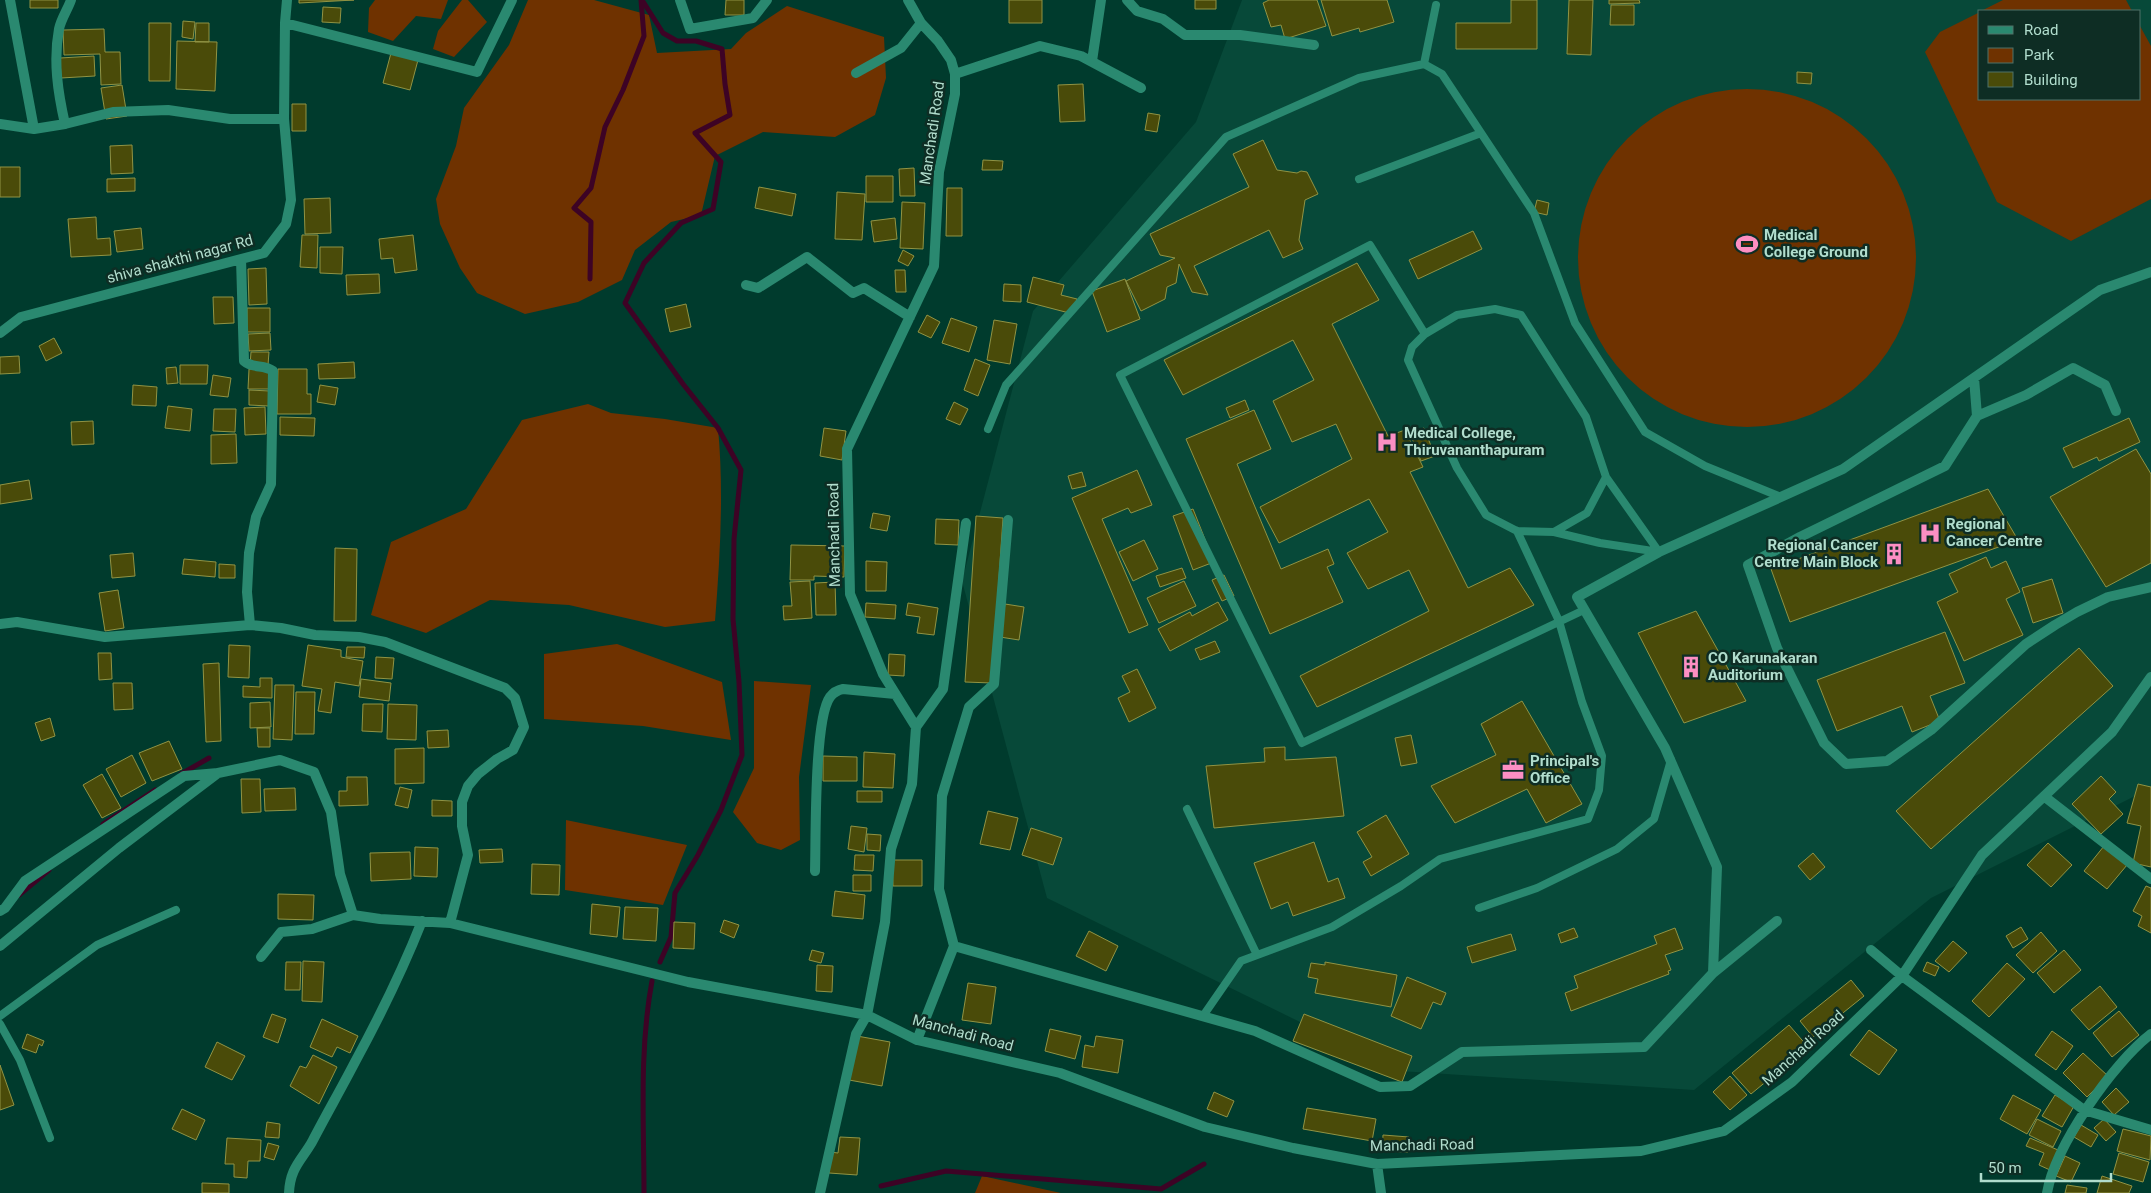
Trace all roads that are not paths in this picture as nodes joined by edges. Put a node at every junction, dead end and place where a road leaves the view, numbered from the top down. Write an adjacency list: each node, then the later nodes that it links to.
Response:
1 (10, 0): 22 (street)
2 (71, 0): 21 (street)
3 (287, 0): 11 (street, shiva shakthi nagar Rd)
4 (512, 0): 11 (street)
5 (680, 0): 6 (street)
6 (767, 0)
7 (908, 0): 12 (street, Manchadi Road)
8 (1101, 0): 14 (street)
9 (1127, 0): 13 (street)
10 (1436, 5): 15 (lane)
11 (285, 23): 19 (street, shiva shakthi nagar Rd)
12 (921, 23): 16 (street); 17 (street, Manchadi Road)
13 (1314, 45)
14 (1092, 61): 17 (street); 18 (street)
15 (1424, 64): 23 (lane); 34 (lane)
16 (856, 73)
17 (955, 74): 28 (street, Manchadi Road)
18 (1142, 88)
19 (284, 119): 21 (street); 25 (street, shiva shakthi nagar Rd)
20 (0, 124): 22 (street)
21 (65, 124): 22 (street)
22 (34, 129)
23 (1481, 132): 24 (lane); 36 (lane)
24 (1359, 179)
25 (240, 259): 29 (street, shiva shakthi nagar Rd); 46 (street)
26 (2151, 272): 31 (street)
27 (746, 285): 28 (street)
28 (910, 317): 48 (street, Manchadi Road)
29 (0, 333)
30 (1425, 334): 35 (lane); 39 (lane); 44 (lane)
31 (1974, 378): 33 (street); 36 (street)
32 (2116, 411): 33 (street)
33 (1977, 416): 42 (street)
34 (988, 429)
35 (1606, 477): 40 (lane); 41 (lane)
36 (1781, 497): 41 (street)
37 (1008, 520): 64 (street)
38 (966, 523): 49 (street)
39 (1517, 532): 40 (lane); 44 (lane)
40 (1554, 532): 41 (lane)
41 (1659, 552): 43 (street)
42 (2151, 587)
43 (1584, 610): 44 (lane); 50 (street)
44 (1559, 621): 66 (lane)
45 (0, 624): 46 (street)
46 (250, 625): 62 (street)
47 (2151, 677): 52 (street, Manchadi Road)
48 (895, 694): 49 (street, Manchadi Road); 54 (street)
49 (916, 727): 71 (street)
50 (1671, 760): 56 (lane); 68 (street)
51 (224, 772): 58 (street); 59 (street); 63 (street)
52 (2046, 797): 55 (street); 69 (street, Manchadi Road)
53 (1187, 809): 66 (lane)
54 (815, 871)
55 (2151, 879)
56 (1479, 908)
57 (176, 910): 70 (lane)
58 (0, 911)
59 (353, 915): 60 (street, Manchadi Road); 67 (street)
60 (422, 921): 62 (street, Manchadi Road); 80 (street)
61 (1777, 921): 68 (street)
62 (450, 923): 71 (street, Manchadi Road)
63 (0, 946)
64 (954, 946): 72 (street); 75 (street)
65 (1871, 950): 69 (street)
66 (1257, 955): 72 (lane)
67 (261, 957)
68 (1713, 973): 72 (street)
69 (1902, 976): 76 (street); 79 (street, Manchadi Road)
70 (0, 1016)
71 (867, 1016): 75 (street, Manchadi Road); 81 (street)
72 (1203, 1016)
73 (0, 1024): 78 (lane)
74 (2151, 1034): 76 (street)
75 (917, 1040): 79 (street, Manchadi Road)
76 (2084, 1110): 77 (street); 83 (street)
77 (2151, 1130)
78 (50, 1138)
79 (1377, 1164): 82 (street)
80 (289, 1193)
81 (820, 1193)
82 (1381, 1193)
83 (2047, 1193)

